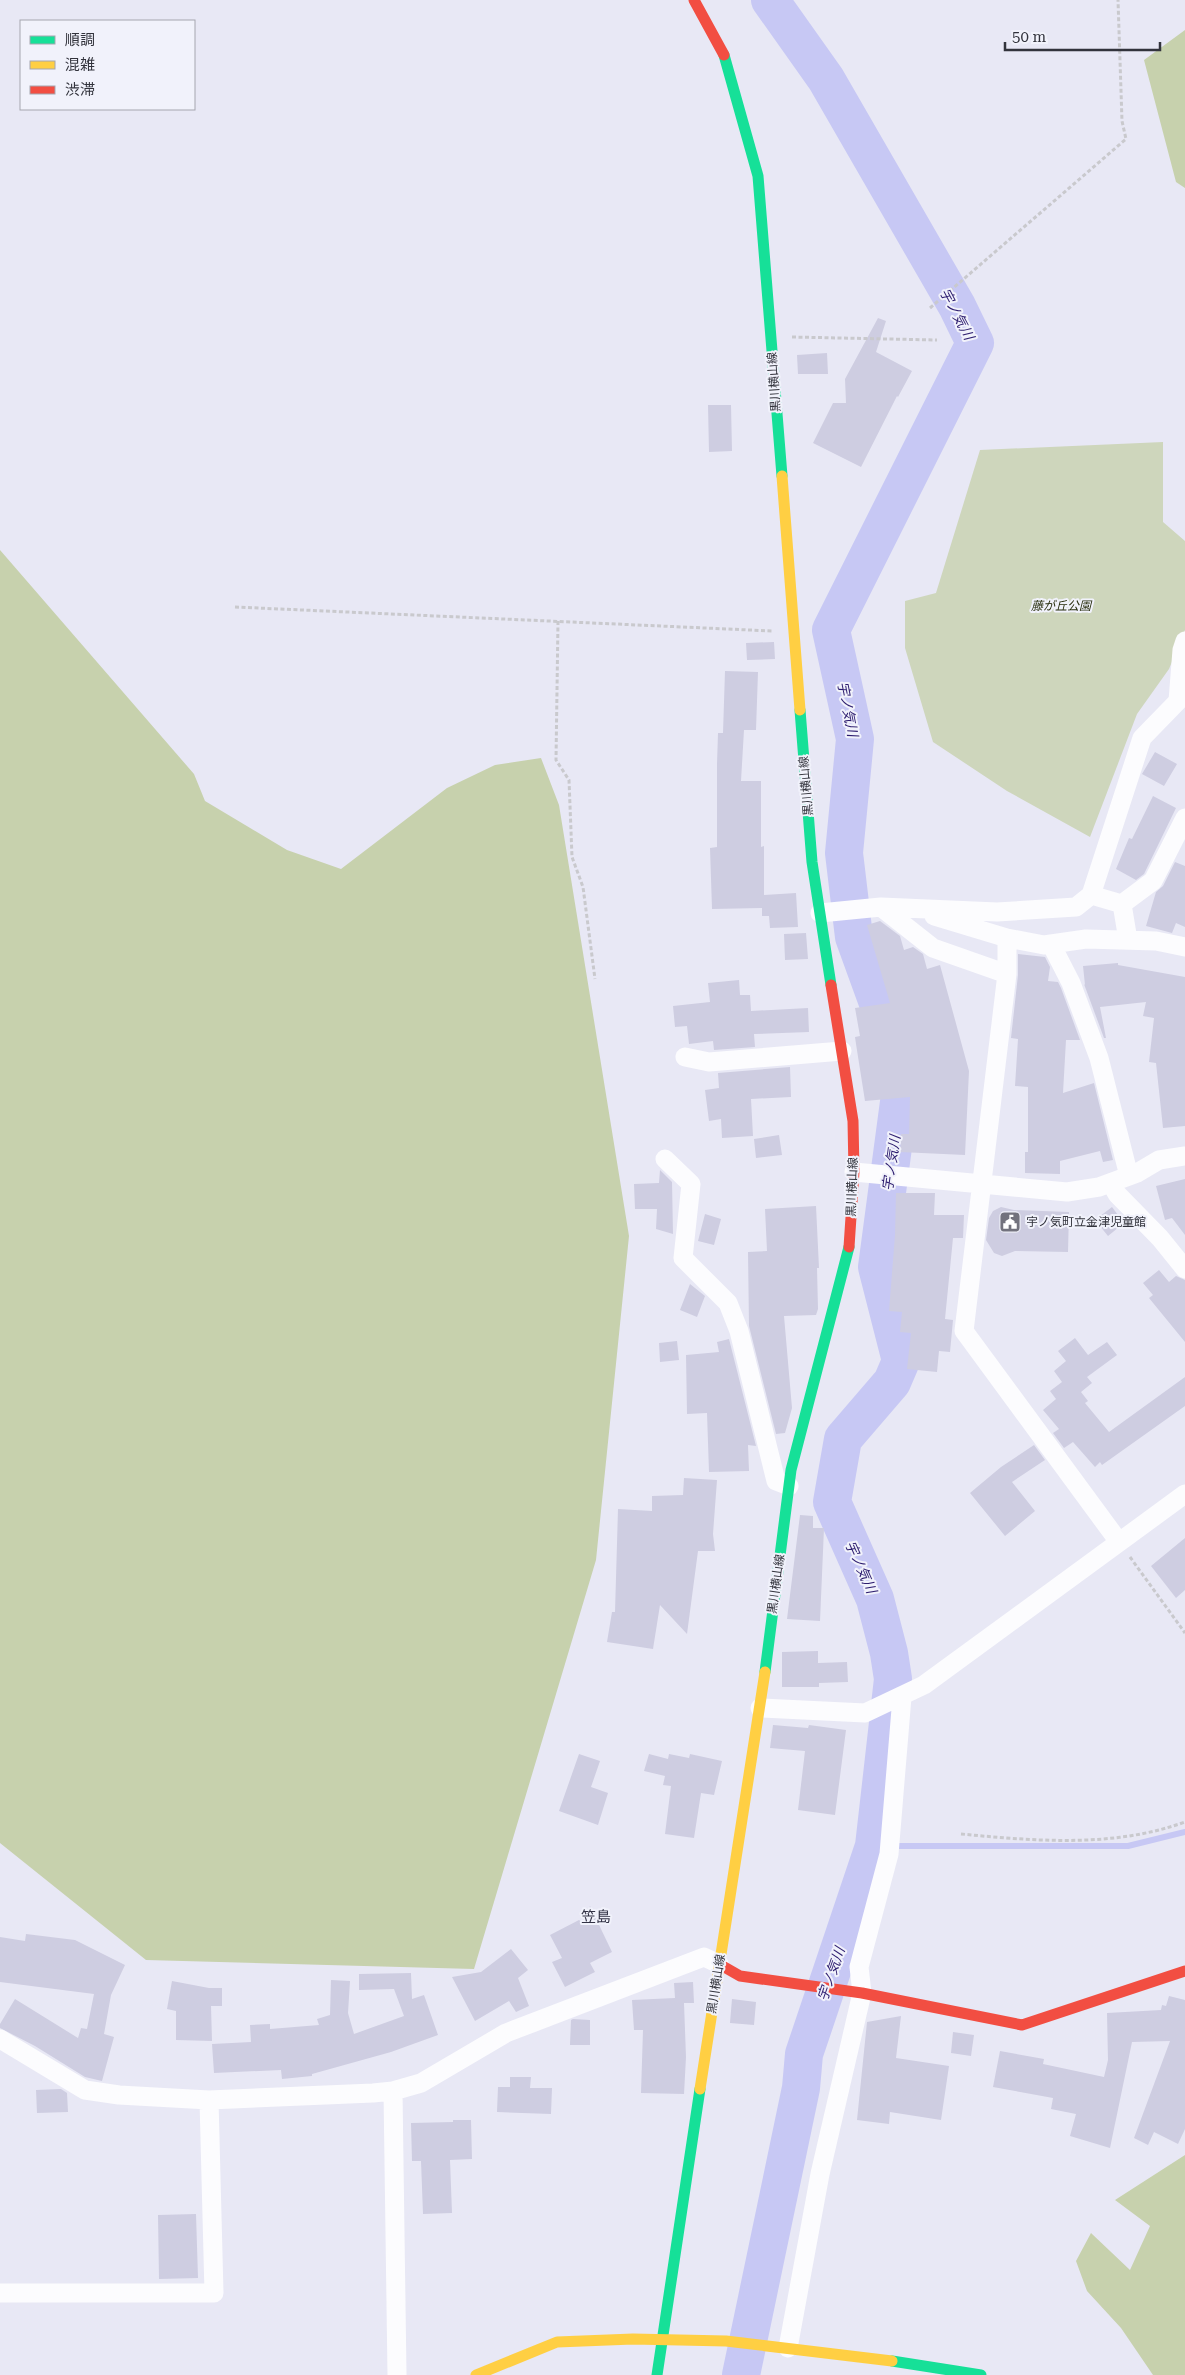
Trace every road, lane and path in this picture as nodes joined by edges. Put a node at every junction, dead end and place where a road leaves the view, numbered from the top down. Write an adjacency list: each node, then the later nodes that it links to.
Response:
1 (694, 0): 4 (main road, 黒川横山線)
2 (1118, 0): 3 (path)
3 (930, 308)
4 (771, 337): 5 (path); 8 (main road, 黒川横山線)
5 (937, 340)
6 (236, 607): 7 (path)
7 (558, 621): 8 (path); 21 (path)
8 (794, 632): 15 (main road, 黒川横山線)
9 (1185, 641): 11 (street)
10 (1185, 818): 12 (street)
11 (1091, 895): 12 (street); 14 (street)
12 (1122, 904): 17 (street)
13 (881, 907): 14 (street); 15 (street); 20 (street)
14 (908, 908): 16 (street)
15 (827, 912): 22 (main road, 黒川横山線)
16 (1007, 938): 18 (street); 20 (street)
17 (1128, 940): 18 (street); 19 (street)
18 (1051, 944): 27 (street)
19 (1185, 947)
20 (1007, 974): 29 (street)
21 (595, 979)
22 (842, 1051): 23 (street); 26 (main road, 黒川横山線)
23 (685, 1057)
24 (1185, 1156): 27 (street)
25 (665, 1159): 31 (street)
26 (854, 1172): 29 (street); 31 (main road, 黒川横山線)
27 (1129, 1176): 28 (street)
28 (1111, 1183): 29 (street); 30 (street)
29 (980, 1186): 33 (street)
30 (1185, 1269)
31 (789, 1486): 36 (main road, 黒川横山線)
32 (1185, 1494): 33 (street)
33 (1120, 1542): 34 (path); 35 (street)
34 (1185, 1632)
35 (900, 1698): 36 (street); 41 (street)
36 (760, 1708): 39 (main road, 黒川横山線)
37 (1185, 1822): 38 (path)
38 (961, 1834)
39 (720, 1964): 41 (main road); 43 (street); 46 (main road, 黒川横山線)
40 (1185, 1971): 41 (main road)
41 (862, 1993): 47 (street)
42 (0, 2039): 44 (street)
43 (393, 2091): 44 (street); 48 (street)
44 (209, 2100): 45 (street)
45 (0, 2293)
46 (663, 2339): 47 (main road); 49 (main road); 50 (main road, 黒川横山線)
47 (788, 2348): 51 (main road)
48 (397, 2375)
49 (476, 2375)
50 (657, 2375)
51 (981, 2375)

